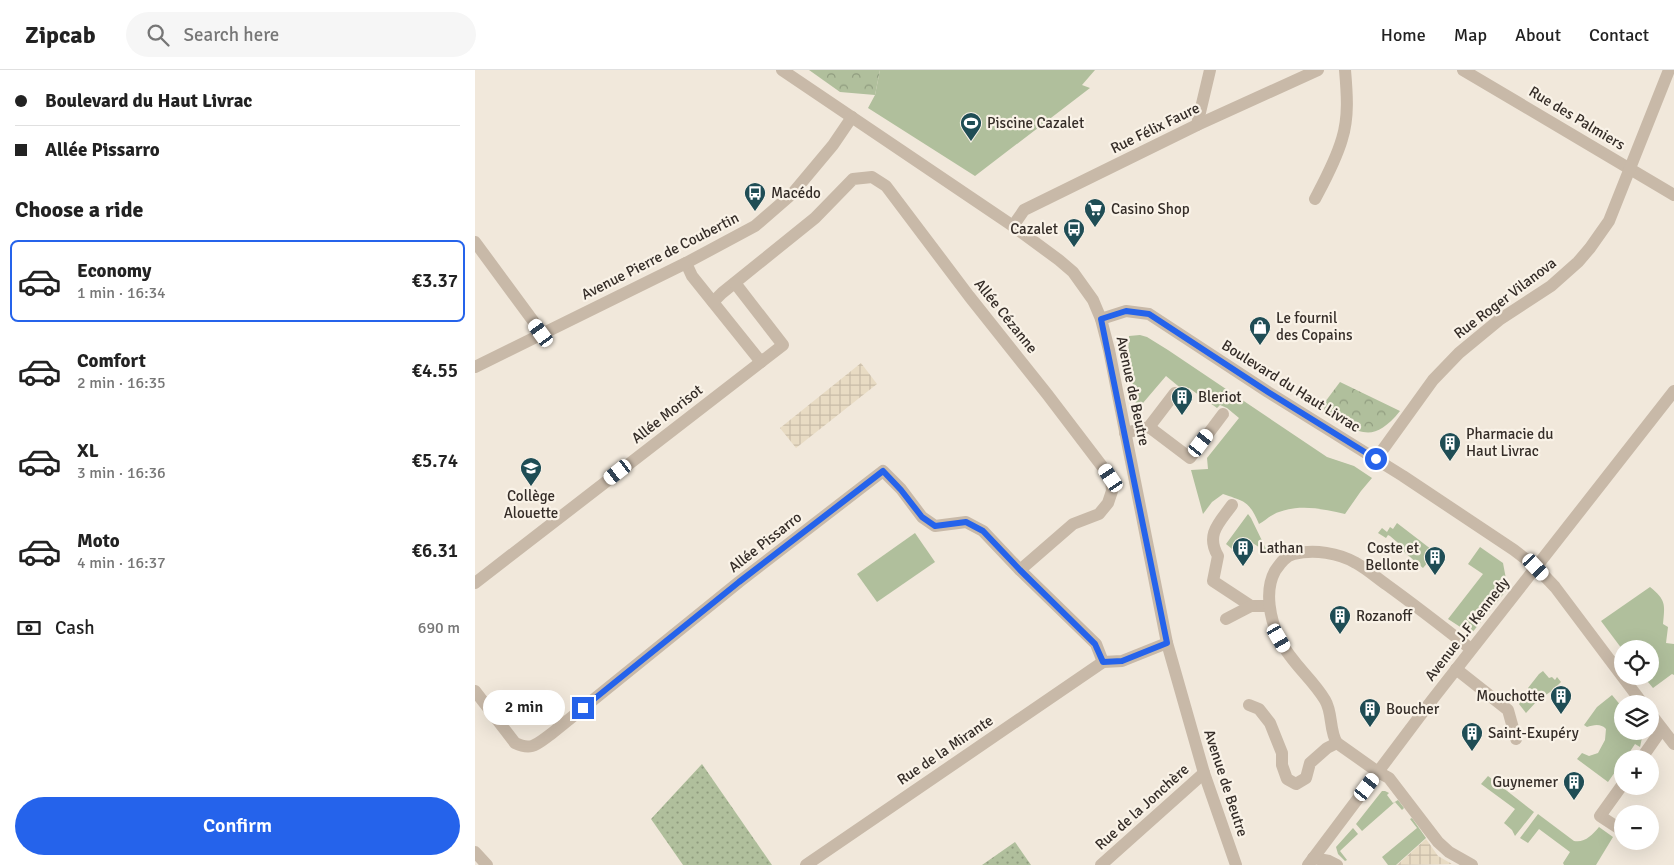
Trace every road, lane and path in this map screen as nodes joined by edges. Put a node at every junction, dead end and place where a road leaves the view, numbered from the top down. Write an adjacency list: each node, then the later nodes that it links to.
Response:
1 (782, 70): 7 (street, Avenue de Beutre)
2 (1210, 70): 8 (street)
3 (1318, 70): 8 (street, Rue Félix Faure)
4 (1345, 70): 11 (street)
5 (1463, 70): 9 (street, Rue des Palmiers)
6 (1669, 70): 9 (street, Rue Roger Vilanova)
7 (852, 117): 12 (street, Avenue de Beutre); 14 (street, Avenue Pierre de Coubertin)
8 (1197, 125): 12 (street, Rue Félix Faure)
9 (1630, 168): 10 (street, Rue des Palmiers); 26 (street, Rue Roger Vilanova)
10 (1674, 196)
11 (1315, 199)
12 (1013, 226): 17 (street, Avenue de Beutre)
13 (475, 242): 18 (street)
14 (686, 263): 16 (street); 18 (street, Avenue Pierre de Coubertin)
15 (735, 283): 16 (street); 19 (street, Allée Morisot); 29 (street, Allée Cézanne)
16 (713, 302): 19 (street)
17 (1101, 319): 25 (street, Avenue de Beutre); 26 (street, Boulevard du Haut Livrac)
18 (541, 333): 20 (street, Avenue Pierre de Coubertin)
19 (761, 362): 30 (street, Allée Morisot)
20 (475, 367)
21 (1674, 391): 28 (street, Avenue J.F Kennedy)
22 (1175, 394): 24 (street)
23 (1223, 414): 24 (street)
24 (1149, 428): 25 (street)
25 (1125, 433): 34 (street, Avenue de Beutre)
26 (1376, 459): 28 (street, Boulevard du Haut Livrac)
27 (1232, 505): 31 (street)
28 (1536, 567): 35 (street, Avenue J.F Kennedy); 39 (street, Boulevard du Haut Livrac)
29 (1020, 570): 36 (street); 38 (street, Allée Pissarro)
30 (475, 583)
31 (1251, 606): 32 (street); 33 (street)
32 (1269, 606): 35 (street); 44 (street)
33 (1226, 618)
34 (1167, 643): 36 (street, Rue de la Mirante); 48 (street, Avenue de Beutre)
35 (1471, 649): 37 (street, Avenue J.F Kennedy)
36 (1103, 662): 54 (street, Rue de la Mirante)
37 (1456, 669): 43 (street); 47 (street, Avenue J.F Kennedy)
38 (475, 691)
39 (1636, 695)
40 (1249, 705): 44 (street)
41 (1659, 725): 42 (street)
42 (1662, 729): 45 (street); 46 (street)
43 (1516, 739)
44 (1337, 743): 47 (street)
45 (1674, 744)
46 (1647, 750)
47 (1378, 772): 52 (street, Avenue J.F Kennedy); 58 (street)
48 (1204, 773): 55 (street, Rue de la Jonchère); 56 (street, Avenue de Beutre)
49 (1615, 795): 50 (street)
50 (1614, 826)
51 (475, 852): 53 (street)
52 (1310, 861): 57 (street)
53 (487, 865)
54 (806, 865)
55 (1101, 865)
56 (1236, 865)
57 (1337, 865)
58 (1472, 865)

